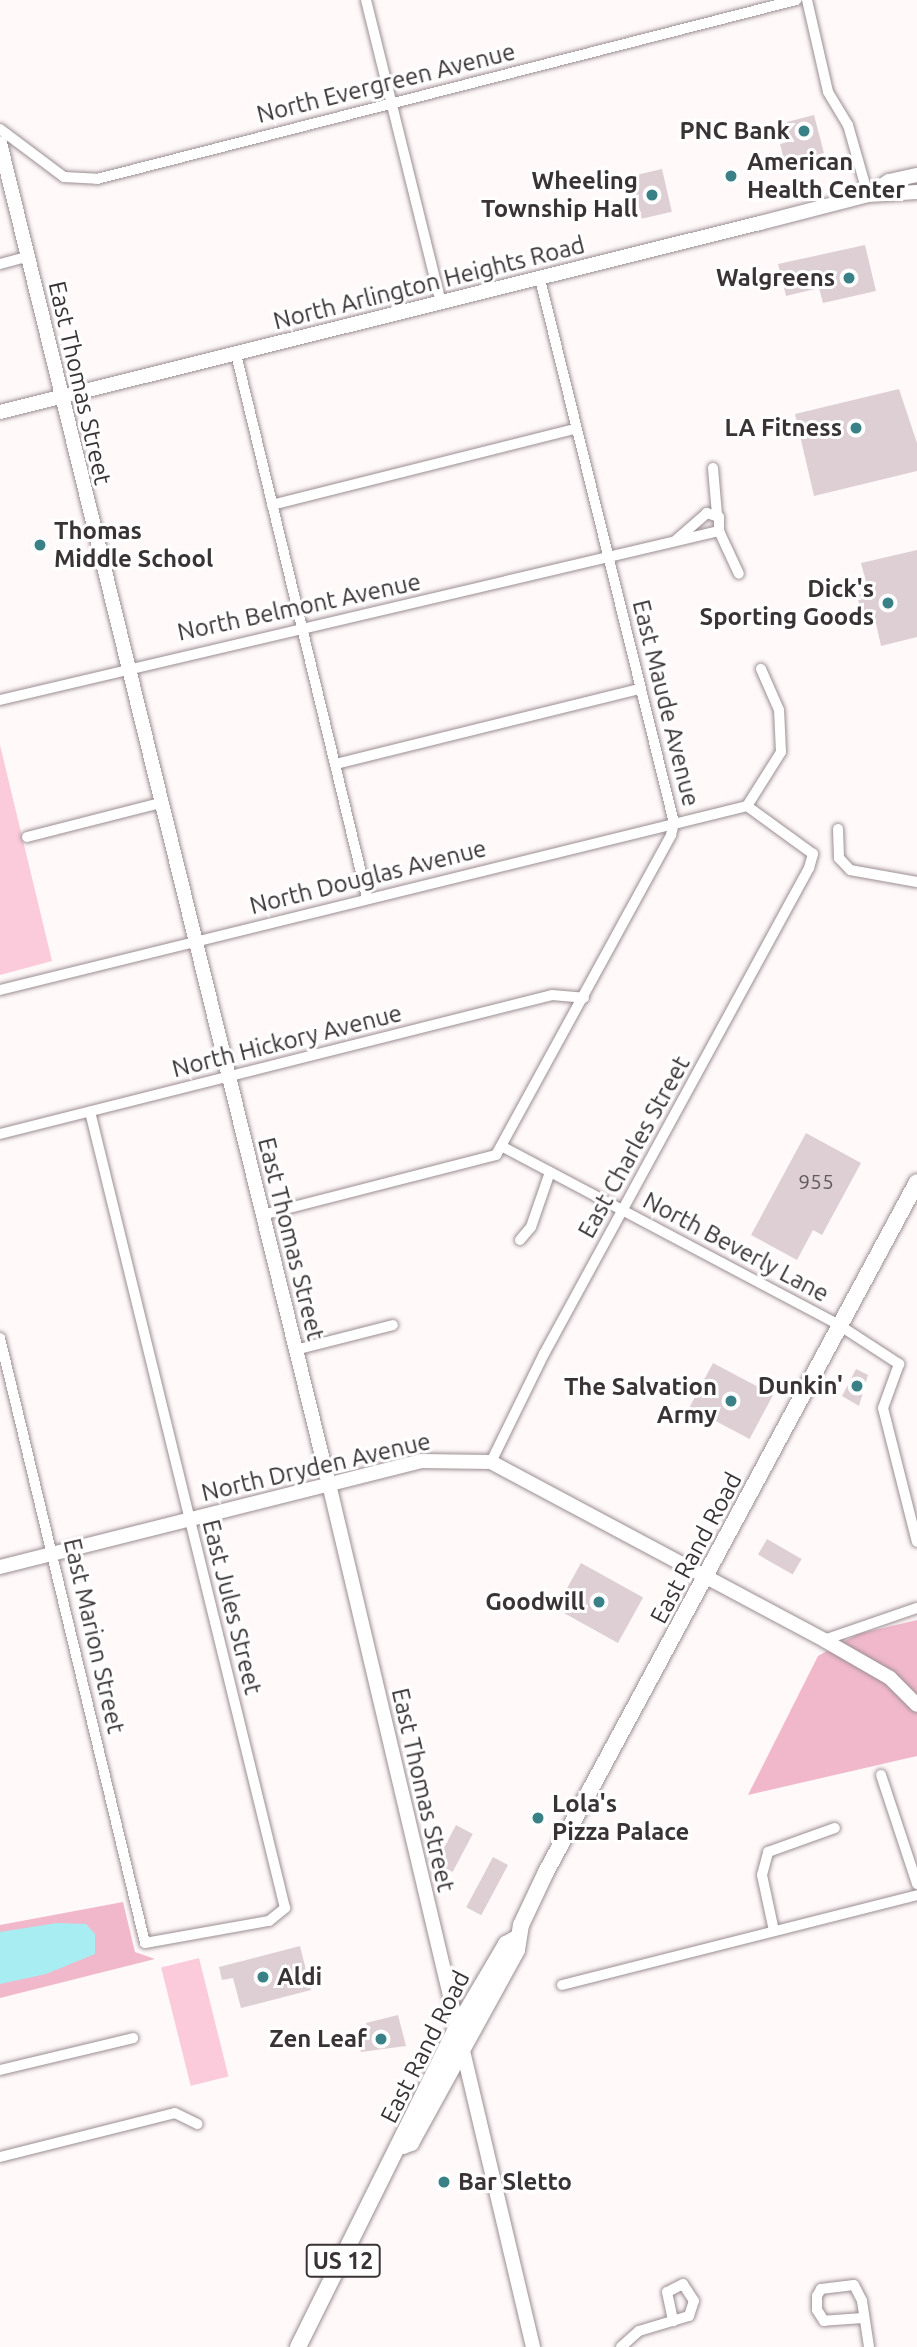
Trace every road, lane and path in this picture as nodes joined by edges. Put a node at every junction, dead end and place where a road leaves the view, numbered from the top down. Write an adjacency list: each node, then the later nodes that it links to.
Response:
1 (366, 0): 4 (street)
2 (796, 0): 4 (street, North Evergreen Avenue)
3 (807, 0): 9 (street)
4 (390, 103): 5 (street, North Evergreen Avenue); 13 (street)
5 (0, 130)
6 (0, 143): 10 (street, East Thomas Street)
7 (917, 175): 9 (street, North Arlington Heights Road)
8 (917, 192): 9 (street, North Arlington Heights Road)
9 (868, 195): 12 (street, North Arlington Heights Road)
10 (27, 257): 11 (street); 15 (street, East Thomas Street)
11 (0, 264)
12 (540, 279): 13 (street, North Arlington Heights Road); 17 (street, East Maude Avenue)
13 (441, 303): 14 (street, North Arlington Heights Road)
14 (236, 354): 15 (street, North Arlington Heights Road); 19 (street)
15 (59, 397): 16 (street, North Arlington Heights Road); 26 (street, East Thomas Street)
16 (0, 412)
17 (575, 429): 19 (street); 23 (street, East Maude Avenue)
18 (713, 468): 20 (street)
19 (272, 505): 25 (street)
20 (717, 515): 21 (street); 22 (street)
21 (719, 531): 22 (street, North Belmont Avenue); 24 (street)
22 (676, 540): 23 (street, North Belmont Avenue)
23 (607, 556): 25 (street, North Belmont Avenue); 28 (street, East Maude Avenue)
24 (739, 574)
25 (303, 632): 26 (street, North Belmont Avenue); 30 (street)
26 (126, 668): 29 (street, North Belmont Avenue); 31 (street, East Thomas Street)
27 (761, 669): 32 (street)
28 (638, 689): 30 (street); 33 (street, East Maude Avenue)
29 (0, 700)
30 (336, 764): 37 (street)
31 (160, 803): 35 (street); 38 (street, East Thomas Street)
32 (747, 806): 33 (street, North Douglas Avenue); 47 (street, East Charles Street)
33 (674, 823): 37 (street, North Douglas Avenue); 40 (street, East Maude Avenue)
34 (838, 828): 36 (street)
35 (27, 837)
36 (917, 882)
37 (368, 897): 38 (street, North Douglas Avenue)
38 (194, 942): 39 (street, North Douglas Avenue); 41 (street, East Thomas Street)
39 (0, 990)
40 (584, 998): 41 (street, North Hickory Avenue); 44 (street, East Maude Avenue)
41 (228, 1077): 42 (street, North Hickory Avenue); 48 (street, East Thomas Street)
42 (90, 1112): 43 (street, North Hickory Avenue); 56 (street, East Jules Street)
43 (0, 1134)
44 (503, 1147): 45 (street, North Beverly Lane); 48 (street)
45 (550, 1172): 47 (street, North Beverly Lane); 49 (street)
46 (917, 1182): 51 (main road, East Rand Road / US 12)
47 (623, 1212): 51 (street, North Beverly Lane); 54 (street, East Charles Street)
48 (262, 1215): 53 (street, East Thomas Street)
49 (520, 1240)
50 (393, 1325): 53 (street)
51 (839, 1325): 57 (street, North Beverly Lane); 60 (main road, East Rand Road / US 12)
52 (0, 1338): 58 (street, East Marion Street)
53 (296, 1350): 55 (street, East Thomas Street)
54 (491, 1462): 55 (street, North Dryden Avenue); 60 (street, North Dryden Avenue)
55 (329, 1483): 56 (street, North Dryden Avenue); 72 (street, East Thomas Street)
56 (189, 1520): 58 (street, North Dryden Avenue); 70 (street, East Jules Street)
57 (917, 1542)
58 (53, 1553): 59 (street, North Dryden Avenue); 70 (street, East Marion Street)
59 (0, 1567)
60 (706, 1578): 62 (street, North Dryden Avenue); 69 (main road, East Rand Road / US 12)
61 (917, 1608): 62 (street)
62 (824, 1640): 63 (street, North Dryden Avenue)
63 (917, 1705)
64 (881, 1774): 66 (street)
65 (835, 1828): 68 (street)
66 (917, 1884)
67 (917, 1895): 68 (street)
68 (774, 1931): 71 (street)
69 (517, 1938): 72 (main road, East Rand Road / US 12); 74 (main road, East Rand Road / US 12)
70 (145, 1943)
71 (562, 1985)
72 (456, 2029): 74 (street, East Thomas Street); 77 (main road, East Rand Road / US 12)
73 (133, 2038): 75 (street)
74 (462, 2052): 77 (main road, East Rand Road / US 12); 82 (street, East Thomas Street)
75 (0, 2070)
76 (198, 2124): 78 (street)
77 (403, 2146): 81 (main road, East Rand Road / US 12)
78 (0, 2157)
79 (863, 2318): 79 (street); 84 (street)
80 (673, 2321): 83 (street)
81 (298, 2347)
82 (533, 2347)
83 (621, 2347)
84 (869, 2347)

